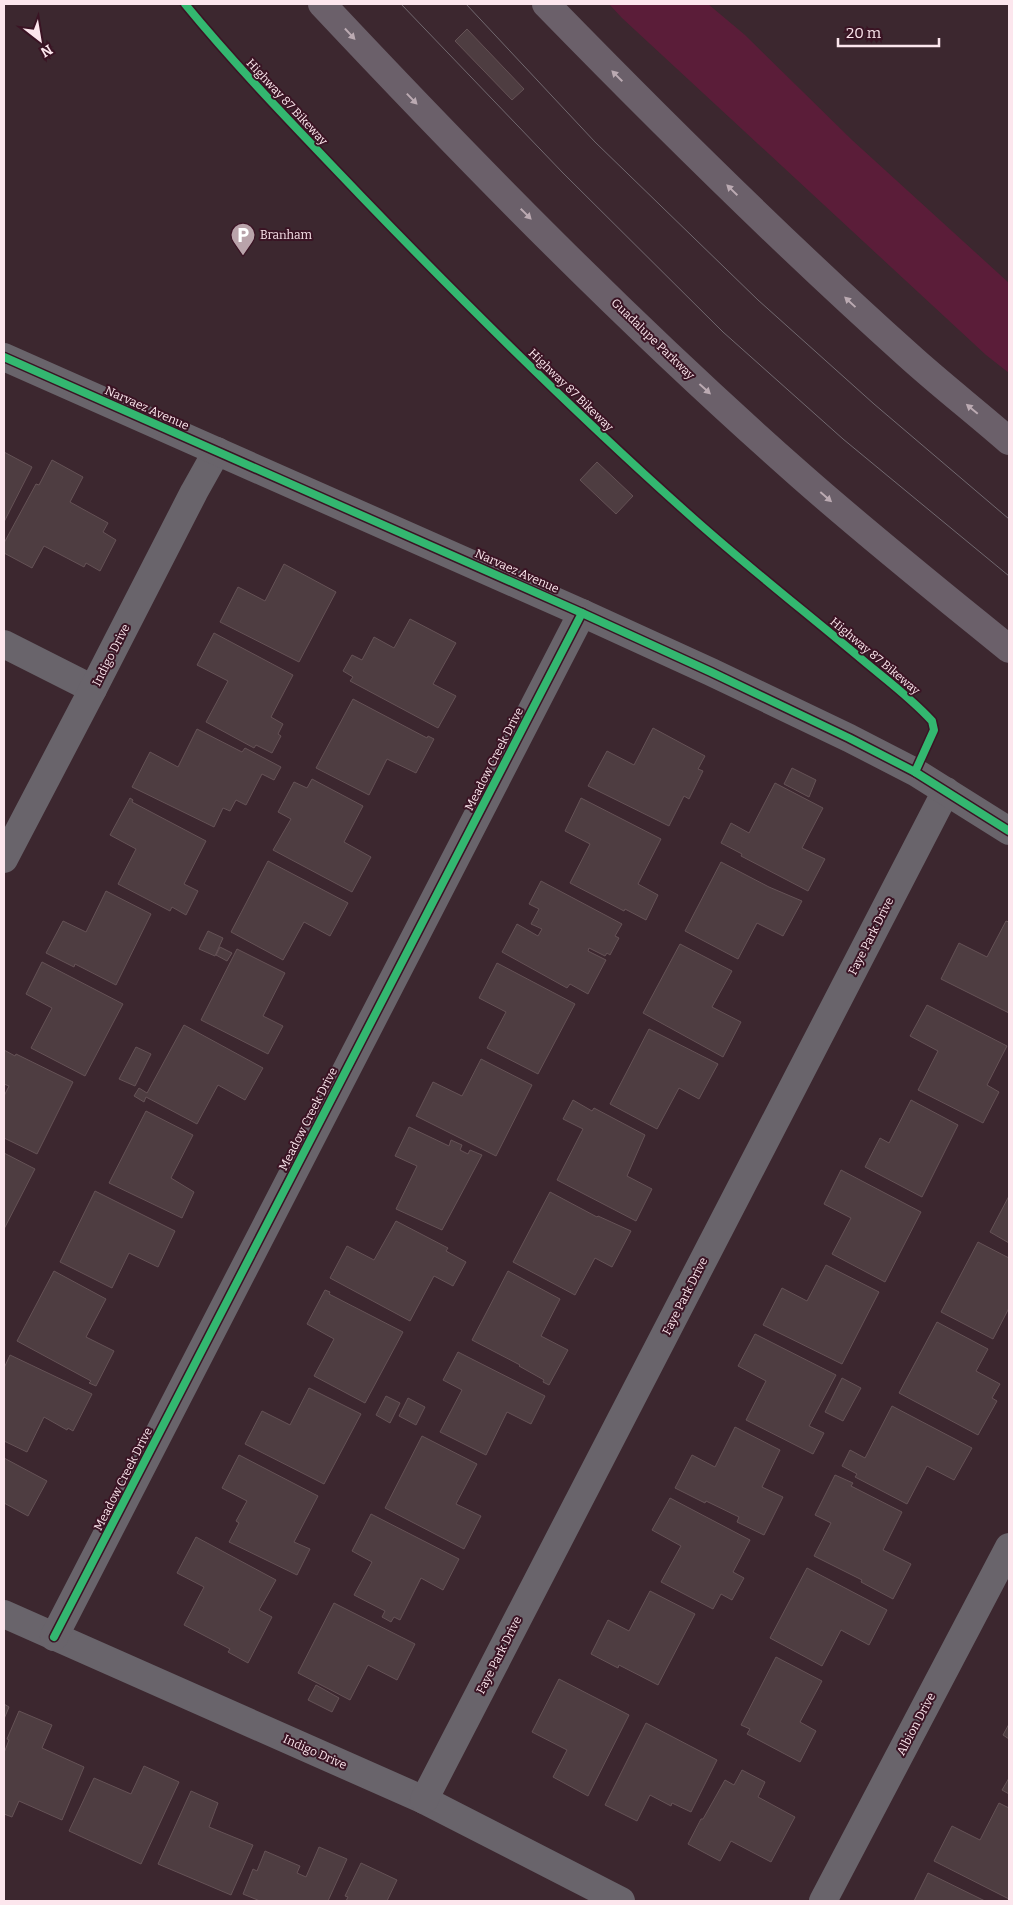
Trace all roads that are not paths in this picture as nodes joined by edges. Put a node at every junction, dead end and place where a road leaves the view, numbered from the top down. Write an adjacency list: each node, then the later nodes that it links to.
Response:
1 (322, 4): 8 (highway, Guadalupe Parkway, one-way to 8)
2 (546, 4): 4 (highway, one-way to 2)
3 (4, 357): 5 (street, Narvaez Avenue)
4 (1009, 441)
5 (217, 451): 6 (street, Narvaez Avenue); 9 (street, Indigo Drive)
6 (582, 612): 10 (street, Narvaez Avenue); 15 (street, Meadow Creek Drive)
7 (4, 644): 9 (street)
8 (1009, 648)
9 (93, 689): 12 (street, Indigo Drive)
10 (946, 791): 11 (street, Narvaez Avenue); 16 (street, Faye Park Drive)
11 (1009, 830)
12 (4, 859)
13 (1009, 1547): 18 (street, Albion Drive)
14 (4, 1614): 15 (street, Indigo Drive)
15 (54, 1637): 16 (street, Indigo Drive)
16 (424, 1800): 17 (street, Indigo Drive)
17 (621, 1901)
18 (822, 1901)

